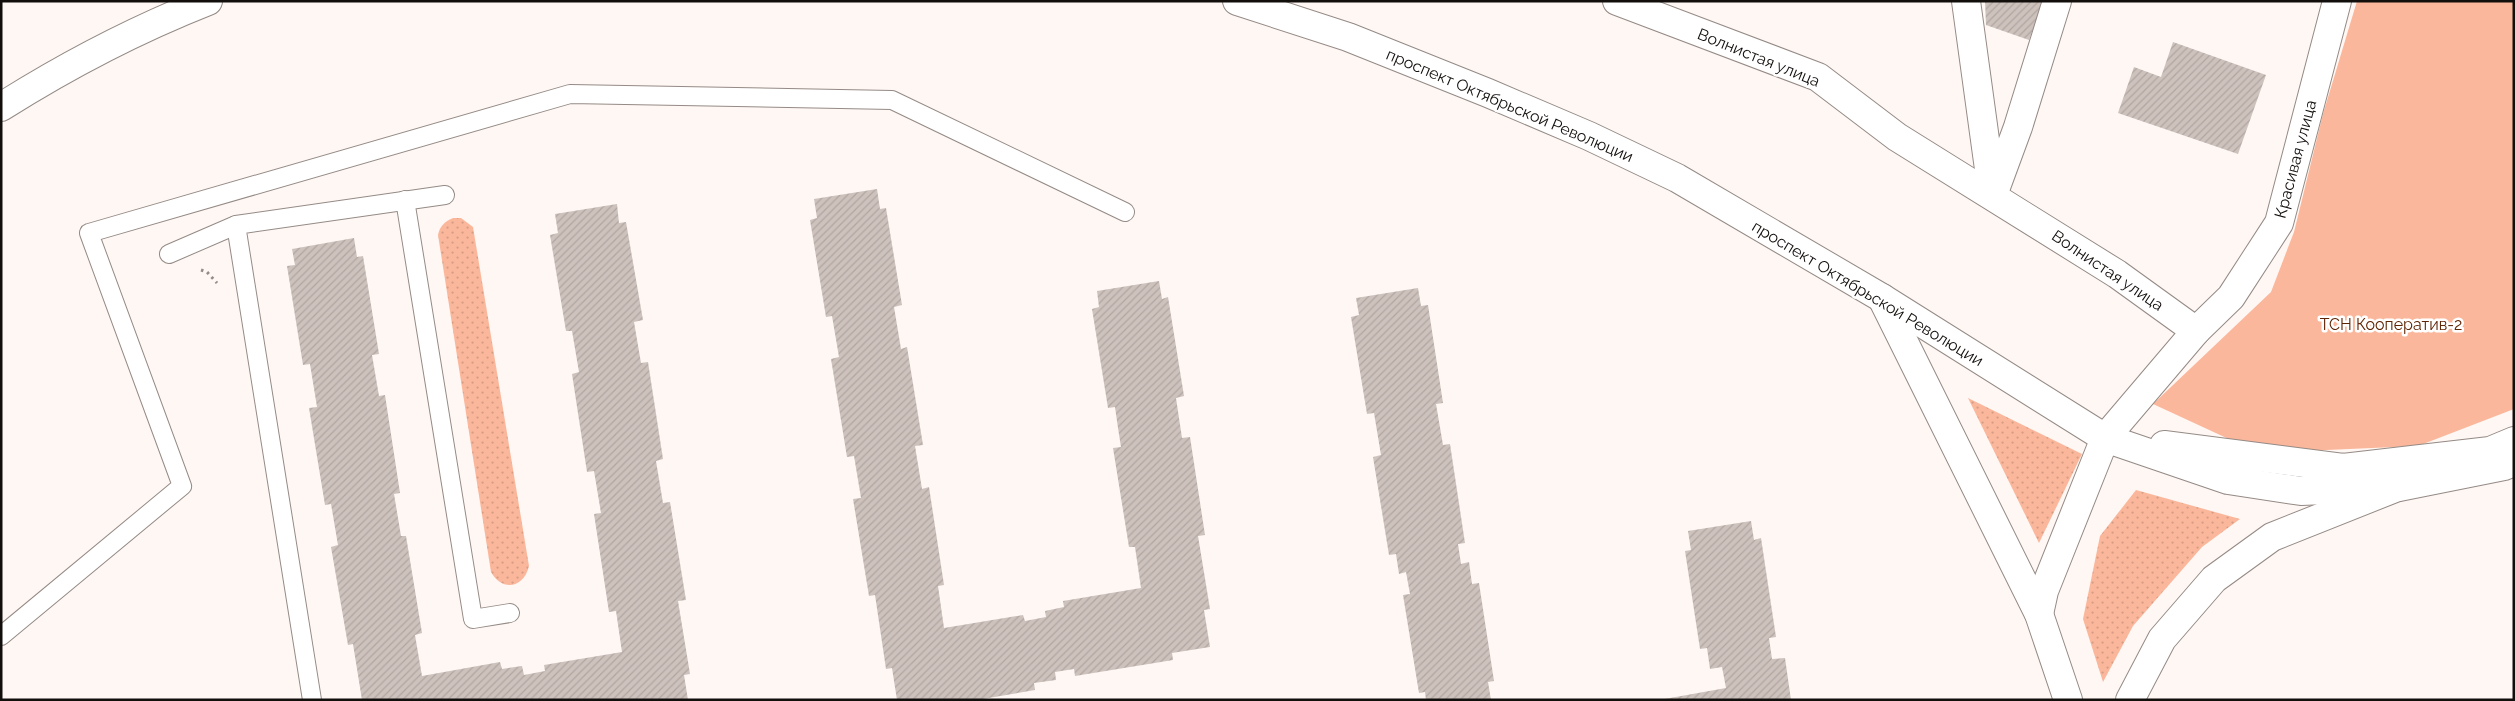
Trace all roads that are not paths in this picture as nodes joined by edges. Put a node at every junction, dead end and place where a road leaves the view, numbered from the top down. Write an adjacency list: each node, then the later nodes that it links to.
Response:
1 (208, 1): 7 (main road)
2 (1238, 1): 14 (main road, проспект Октябрьской Революции)
3 (1617, 1): 9 (main road, Волнистая улица)
4 (1966, 1): 9 (main road)
5 (2058, 1): 9 (main road)
6 (2337, 1): 15 (main road, Красивая улица)
7 (1, 107)
8 (445, 195): 10 (lane)
9 (1993, 195): 15 (main road, Волнистая улица)
10 (405, 200): 12 (lane); 20 (lane)
11 (1125, 212): 22 (lane)
12 (236, 225): 13 (lane); 23 (lane)
13 (169, 254)
14 (1882, 298): 16 (main road, проспект Октябрьской Революции); 21 (main road)
15 (2196, 332): 16 (main road, Красивая улица)
16 (2105, 438): 17 (main road); 19 (main road, проспект Октябрьской Революции); 21 (main road, Красивая улица)
17 (2514, 441)
18 (2514, 462): 19 (main road, проспект Октябрьской Революции)
19 (2399, 487): 25 (main road)
20 (510, 613)
21 (2039, 614): 24 (main road)
22 (1, 636)
23 (312, 700)
24 (2068, 700)
25 (2130, 700)

